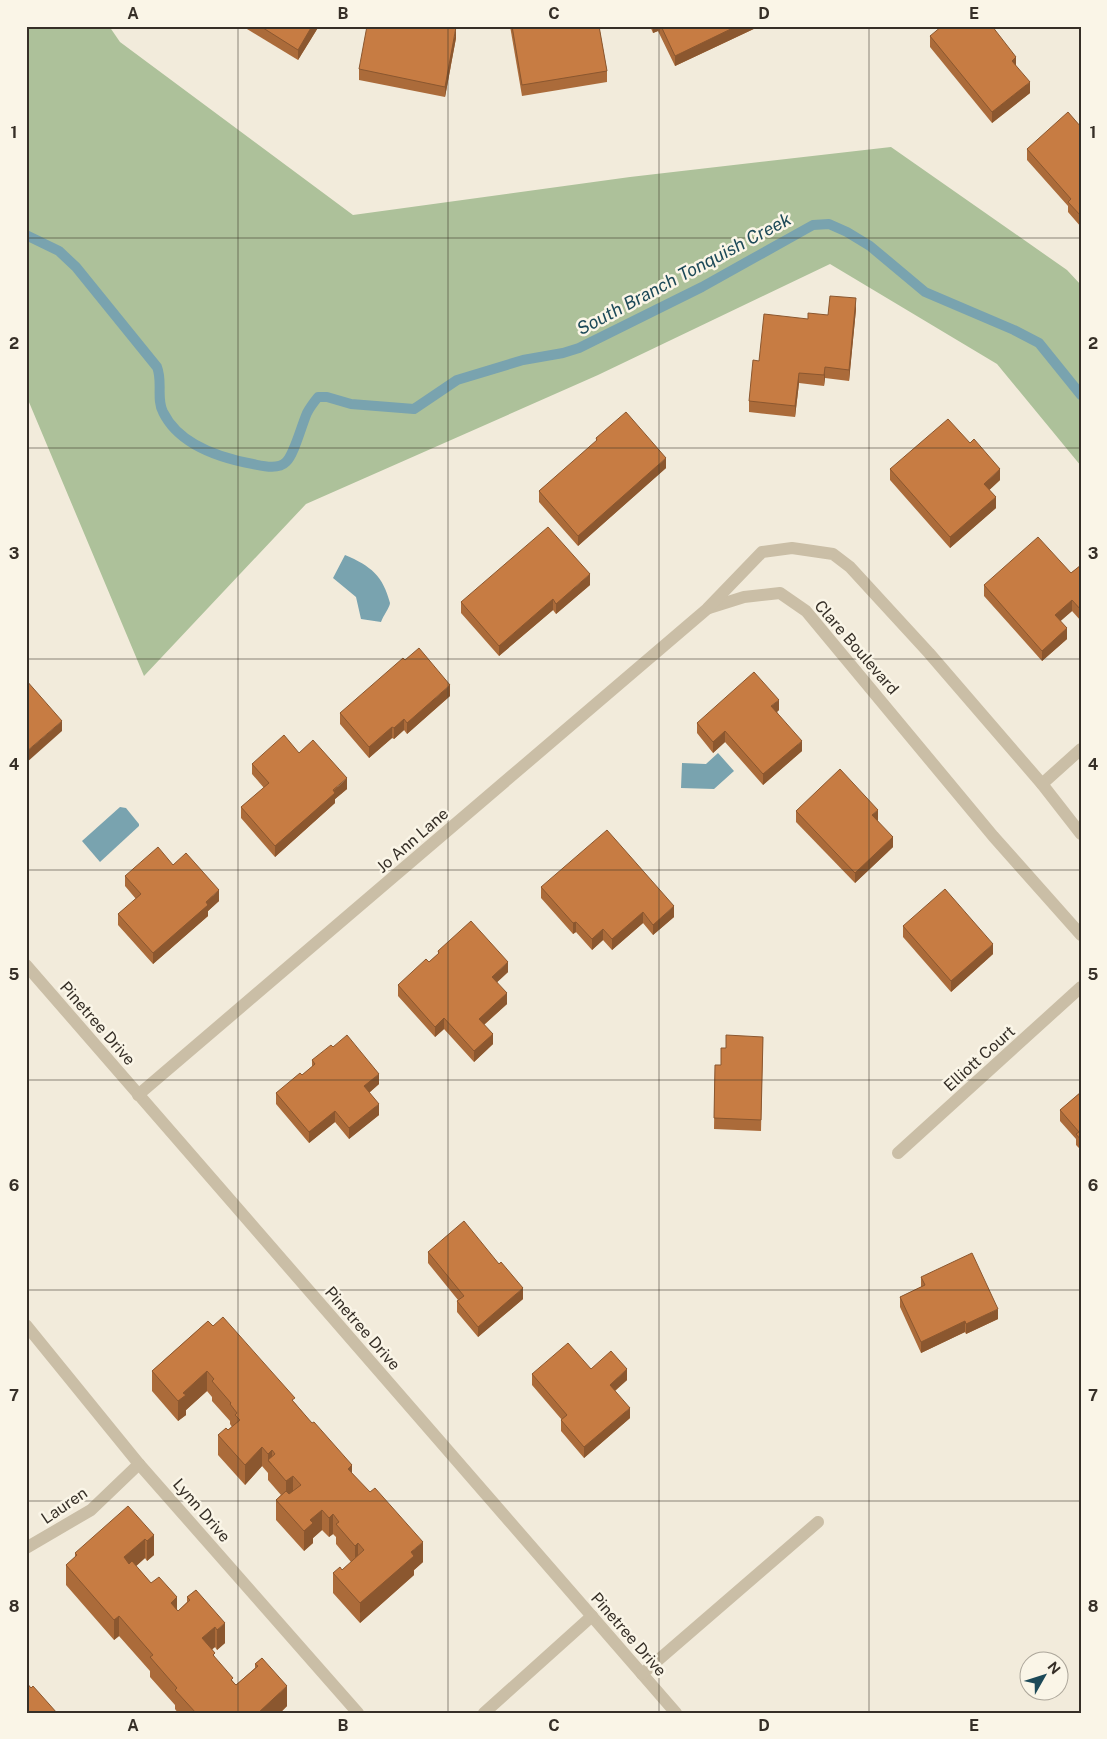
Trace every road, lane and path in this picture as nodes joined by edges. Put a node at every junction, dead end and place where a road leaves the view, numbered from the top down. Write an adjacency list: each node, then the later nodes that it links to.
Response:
1 (707, 609): 3 (street); 5 (street, Clare Boulevard); 8 (street, Jo Ann Lane)
2 (1081, 749): 3 (street)
3 (1042, 784): 4 (street)
4 (1081, 834)
5 (1081, 935)
6 (26, 965): 8 (street, Pinetree Drive)
7 (1081, 987): 9 (street, Elliott Court)
8 (138, 1095): 14 (street, Pinetree Drive)
9 (898, 1153)
10 (26, 1325): 11 (street, Lynn Drive)
11 (139, 1464): 13 (street, Lauren); 16 (street, Lynn Drive)
12 (818, 1522): 15 (street)
13 (26, 1548)
14 (592, 1616): 15 (street, Pinetree Drive); 17 (street)
15 (642, 1674): 18 (street, Pinetree Drive)
16 (358, 1713)
17 (484, 1713)
18 (676, 1713)

